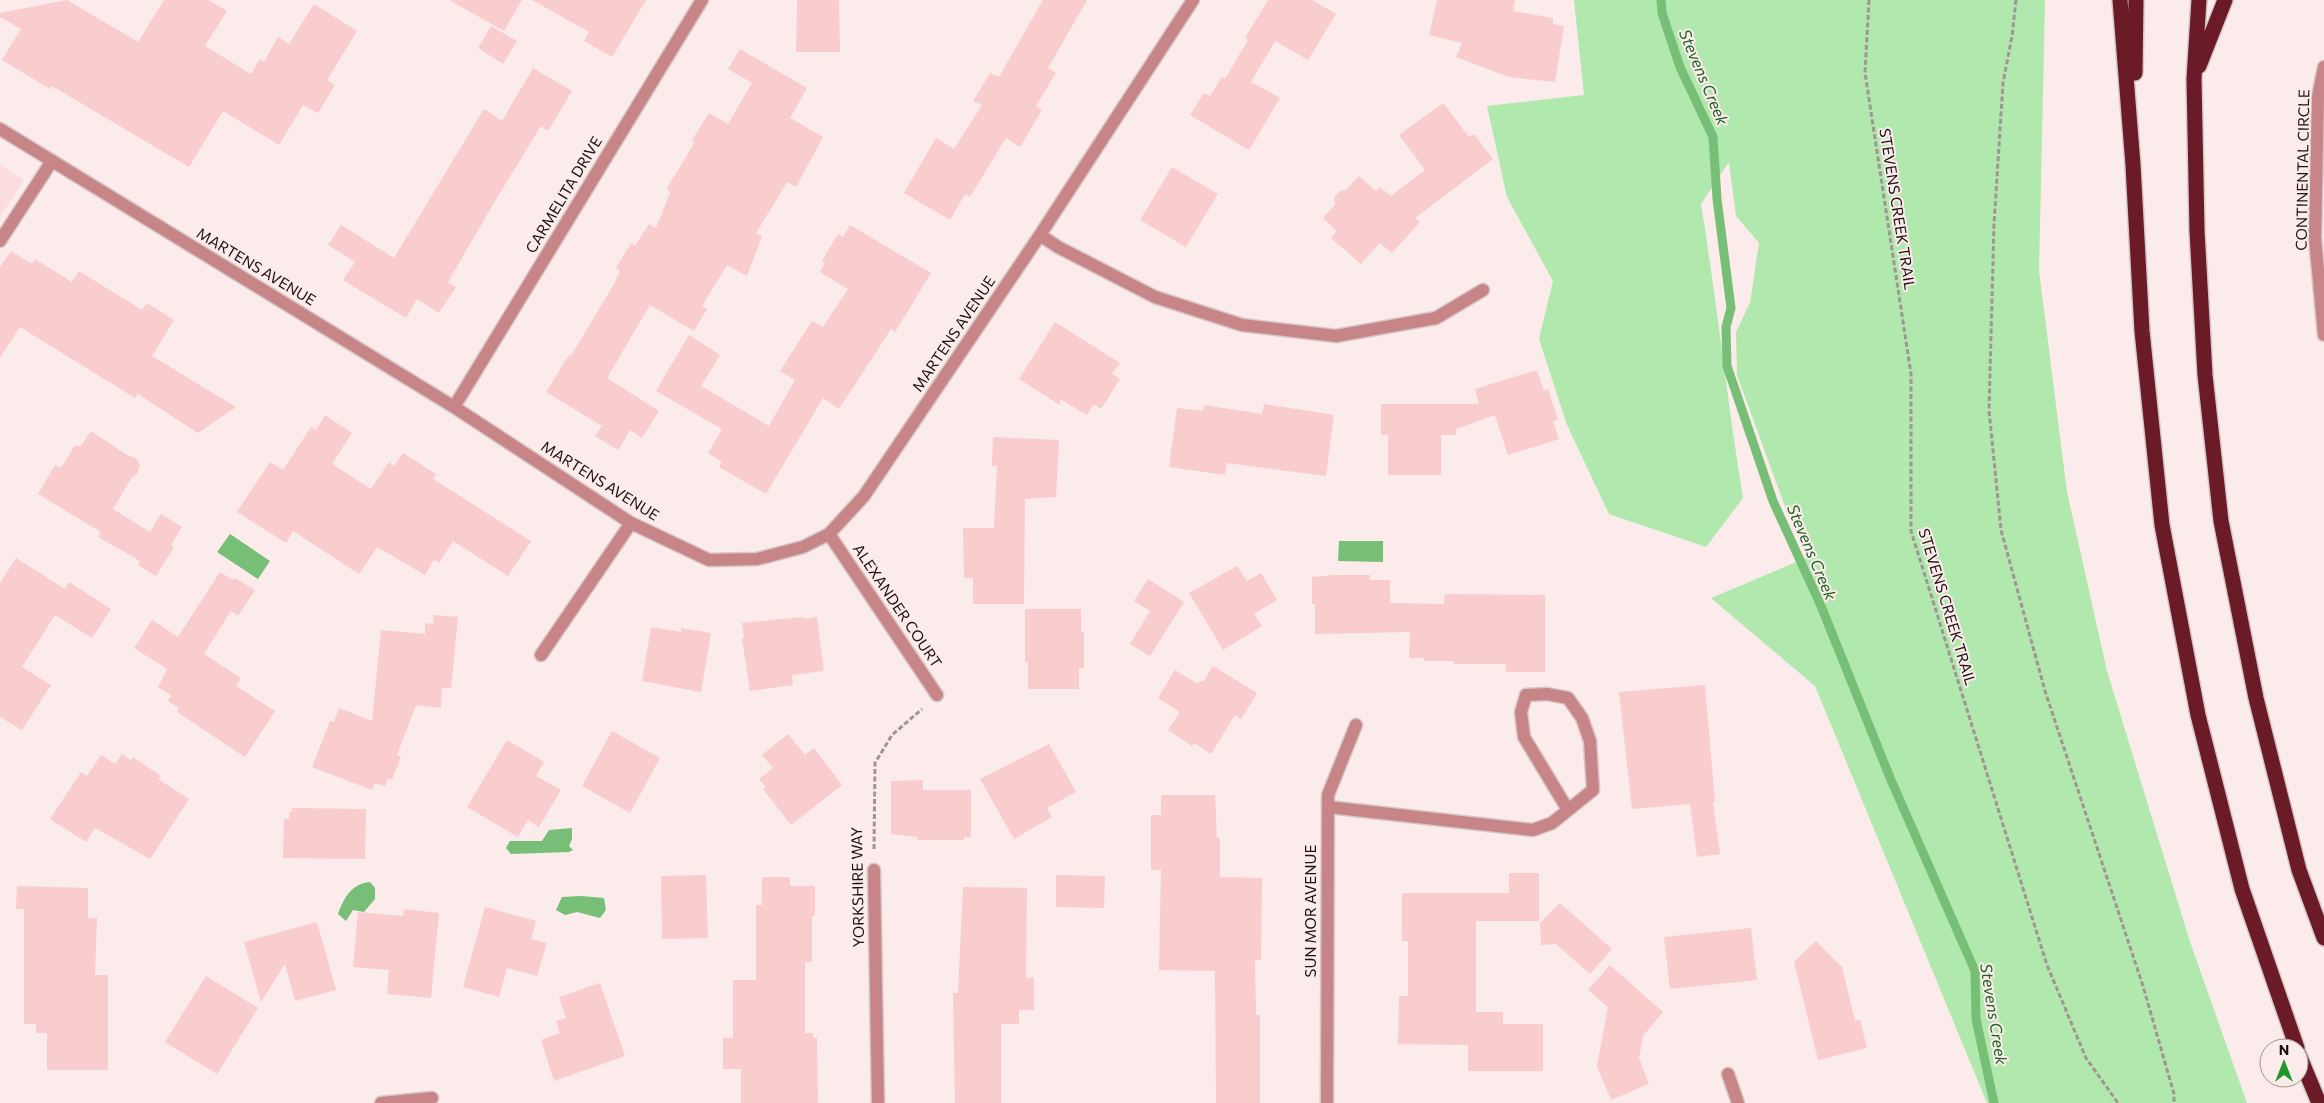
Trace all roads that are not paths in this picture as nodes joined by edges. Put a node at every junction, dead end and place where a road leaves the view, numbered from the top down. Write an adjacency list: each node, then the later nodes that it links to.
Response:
1 (702, 0): 17 (street, CARMELITA DRIVE)
2 (1193, 0): 13 (street, MARTENS AVENUE)
3 (2120, 0): 12 (highway)
4 (2136, 0): 12 (highway)
5 (2198, 0): 8 (highway)
6 (2225, 0): 8 (highway)
7 (2324, 67): 10 (street, CONTINENTAL CIRCLE)
8 (2194, 79): 26 (highway)
9 (0, 129): 11 (street, MARTENS AVENUE)
10 (2320, 157): 16 (street, CONTINENTAL CIRCLE)
11 (52, 161): 14 (street); 17 (street, MARTENS AVENUE)
12 (2133, 165): 27 (highway)
13 (1040, 235): 15 (street); 19 (street, MARTENS AVENUE)
14 (0, 241)
15 (1483, 290)
16 (2324, 335)
17 (454, 407): 18 (street, MARTENS AVENUE)
18 (631, 523): 19 (street, MARTENS AVENUE); 20 (street)
19 (829, 534): 21 (street, ALEXANDER COURT)
20 (541, 655)
21 (937, 695)
22 (1356, 725): 23 (street, SUN MOR AVENUE)
23 (1328, 807): 24 (street); 33 (street, SUN MOR AVENUE)
24 (1568, 810): 24 (street)
25 (874, 870): 32 (street, YORKSHIRE WAY)
26 (2324, 938)
27 (2294, 1038)
28 (1728, 1074): 34 (street)
29 (2309, 1079): 35 (highway)
30 (432, 1098): 31 (street)
31 (381, 1103)
32 (878, 1103)
33 (1327, 1103)
34 (1738, 1103)
35 (2319, 1103)

